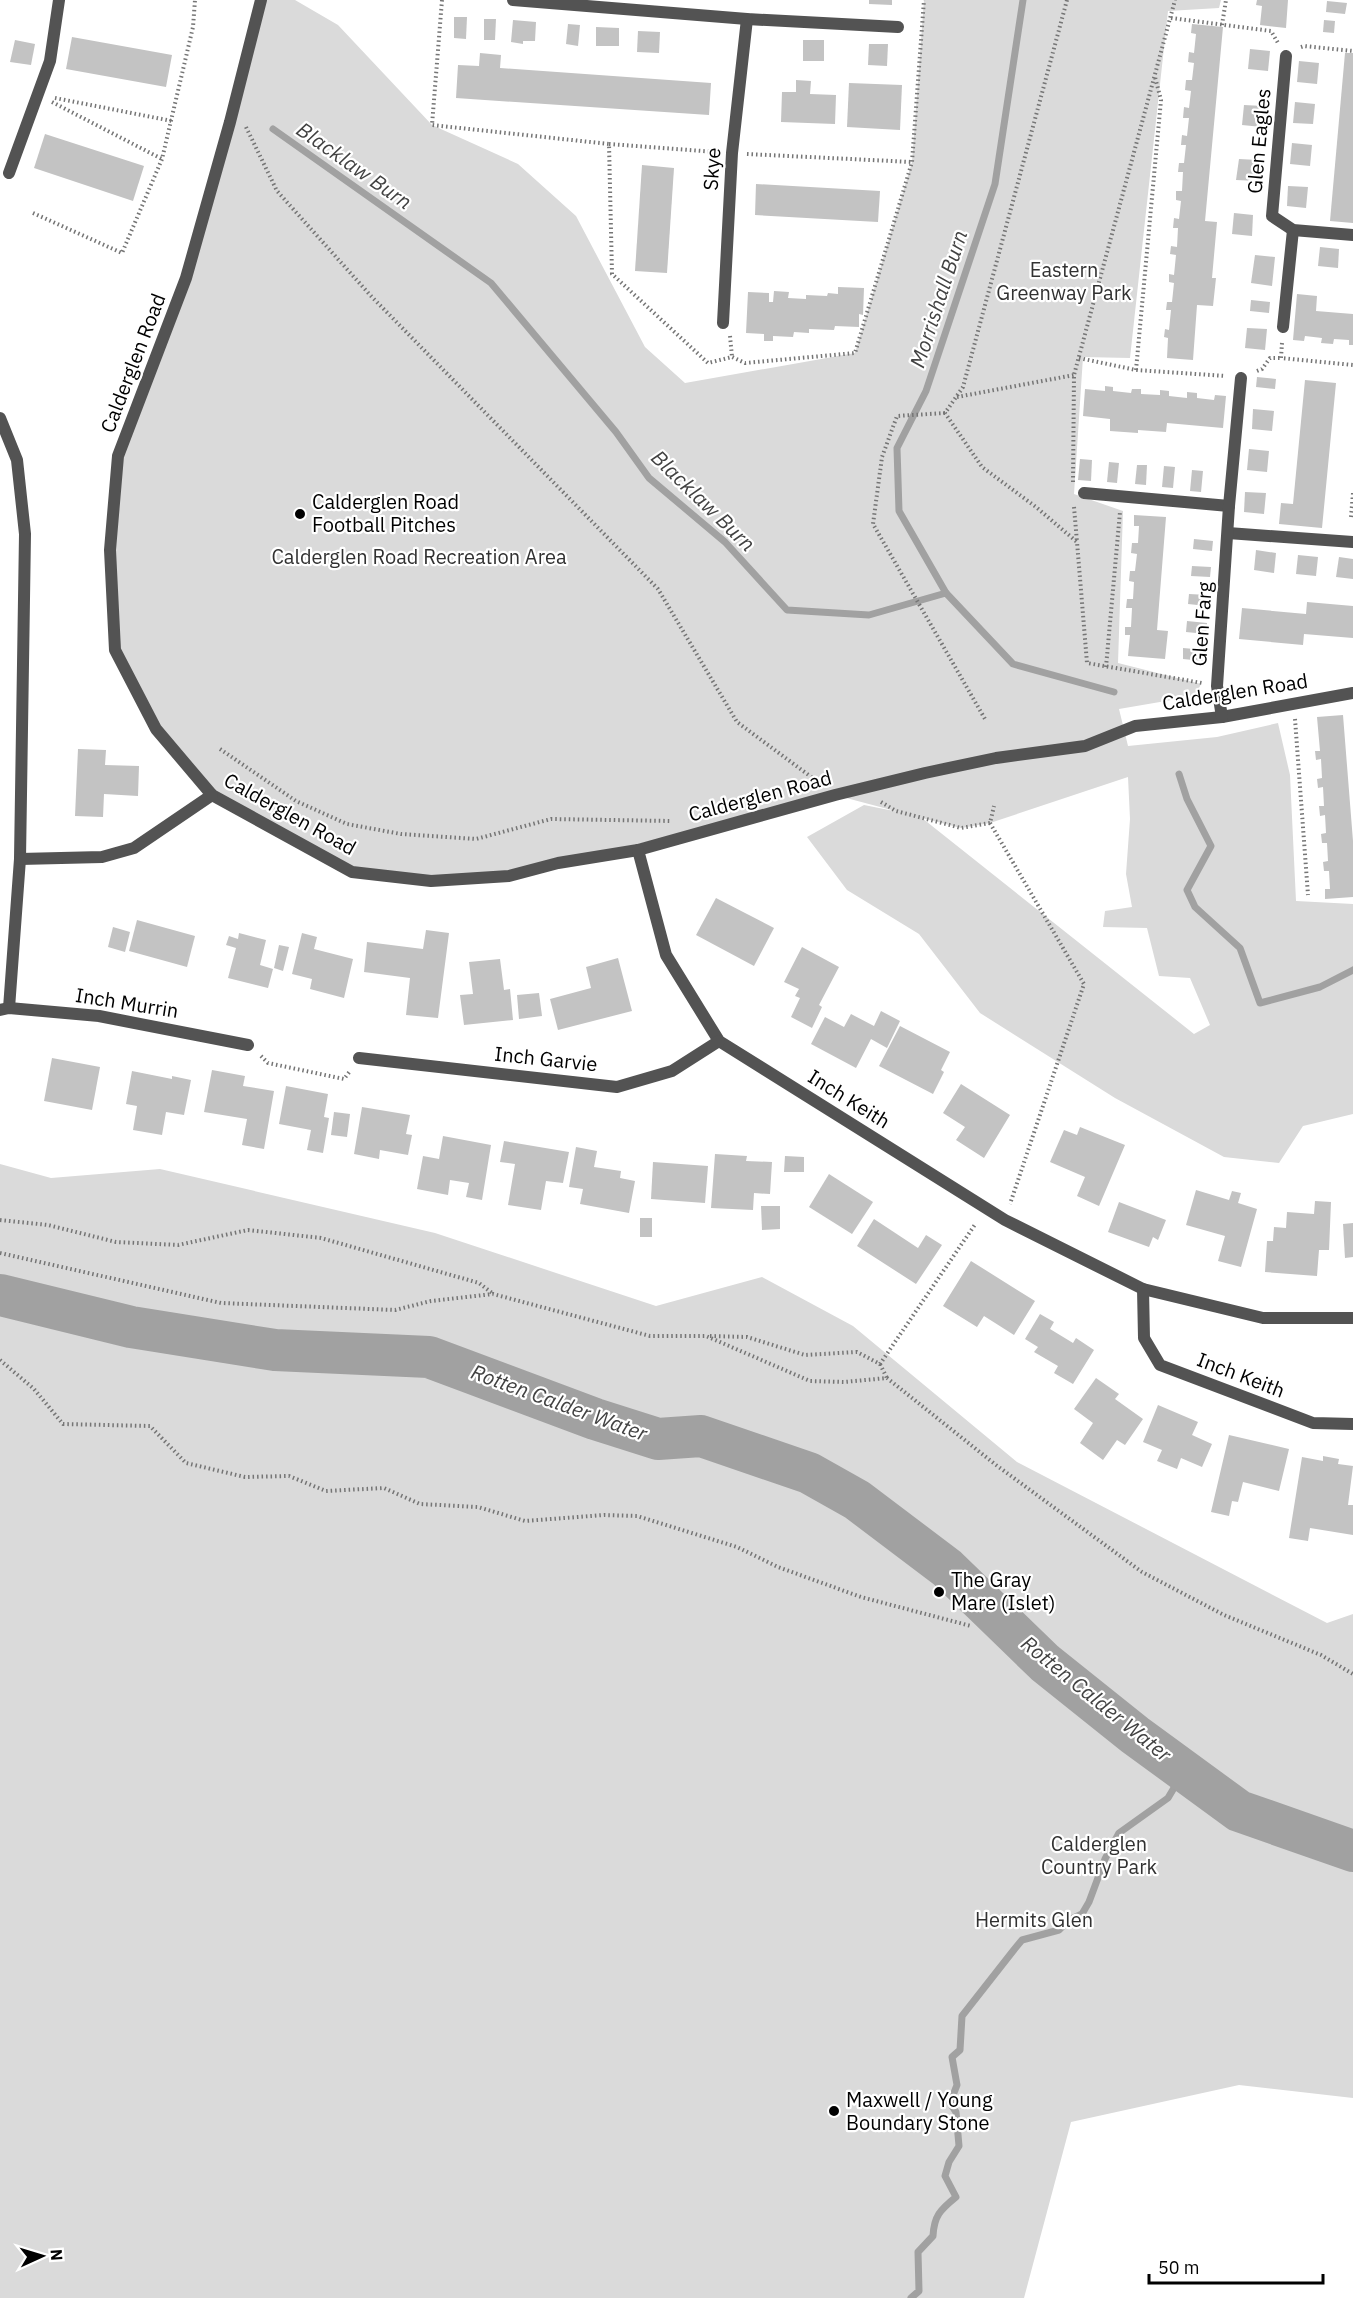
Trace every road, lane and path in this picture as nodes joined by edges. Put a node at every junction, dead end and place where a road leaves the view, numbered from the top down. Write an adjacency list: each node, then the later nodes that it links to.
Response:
1 (60, 0): 17 (street)
2 (195, 0): 18 (path)
3 (261, 0): 55 (street, Calderglen Road)
4 (442, 0): 20 (path)
5 (513, 0): 11 (street)
6 (924, 0): 23 (path)
7 (1066, 0): 36 (path)
8 (1175, 0): 10 (path)
9 (1226, 0): 12 (path)
10 (1170, 18): 12 (path); 16 (path)
11 (747, 19): 13 (street); 21 (street, Skye)
12 (1222, 25): 15 (path)
13 (898, 27)
14 (1353, 51): 15 (path)
15 (1286, 56): 26 (street, Glen Eagles)
16 (1154, 76): 30 (path); 33 (path)
17 (38, 94): 18 (path); 22 (path); 24 (street)
18 (172, 121): 22 (path)
19 (246, 127): 56 (path)
20 (609, 144): 21 (path); 23 (path)
21 (732, 153): 23 (path); 28 (street, Skye)
22 (162, 159): 25 (path)
23 (912, 162)
24 (9, 173)
25 (33, 213)
26 (1293, 230): 27 (street); 29 (street)
27 (1353, 235)
28 (723, 323)
29 (1284, 327): 31 (path)
30 (1078, 358): 33 (path); 34 (path)
31 (1281, 358): 32 (path); 35 (path)
32 (1353, 365)
33 (1136, 370): 35 (path)
34 (1074, 375): 36 (path); 40 (path)
35 (1241, 378): 42 (street, Glen Farg)
36 (956, 397): 37 (path)
37 (945, 413): 45 (path); 52 (path)
38 (0, 418): 61 (street)
39 (1353, 493): 43 (path)
40 (1077, 494): 41 (street); 45 (path)
41 (1122, 497): 42 (street); 47 (path)
42 (1229, 506): 44 (street, Glen Farg)
43 (1351, 517)
44 (1228, 533): 46 (street); 48 (street, Glen Farg)
45 (1077, 542): 47 (path)
46 (1353, 542)
47 (1106, 667): 48 (path)
48 (1217, 686): 51 (street, Glen Farg)
49 (1353, 693): 50 (street, Calderglen Road)
50 (1294, 704): 51 (street, Calderglen Road); 62 (path)
51 (1222, 717): 54 (street, Calderglen Road)
52 (985, 719)
53 (220, 749): 58 (path)
54 (860, 789): 56 (street, Calderglen Road); 59 (path)
55 (212, 795): 60 (street, Calderglen Road); 61 (street)
56 (835, 795): 60 (street, Calderglen Road)
57 (994, 806): 59 (path)
58 (679, 819)
59 (990, 823): 68 (path)
60 (638, 850): 64 (street, Inch Keith)
61 (20, 859): 63 (street)
62 (1308, 895)
63 (5, 1009): 65 (street, Inch Murrin)
64 (719, 1041): 66 (street, Inch Garvie); 68 (street, Inch Keith)
65 (248, 1045): 66 (path)
66 (359, 1058)
67 (0, 1220): 71 (path)
68 (1005, 1220): 70 (street, Inch Keith); 75 (path)
69 (0, 1253): 71 (path)
70 (1143, 1289): 72 (street, Inch Keith); 77 (street, Inch Keith)
71 (493, 1294): 73 (path)
72 (1353, 1318)
73 (706, 1336): 75 (path); 76 (path)
74 (0, 1360): 78 (path)
75 (880, 1364): 76 (path)
76 (887, 1378): 79 (path)
77 (1353, 1424)
78 (971, 1626)
79 (1353, 1674)

